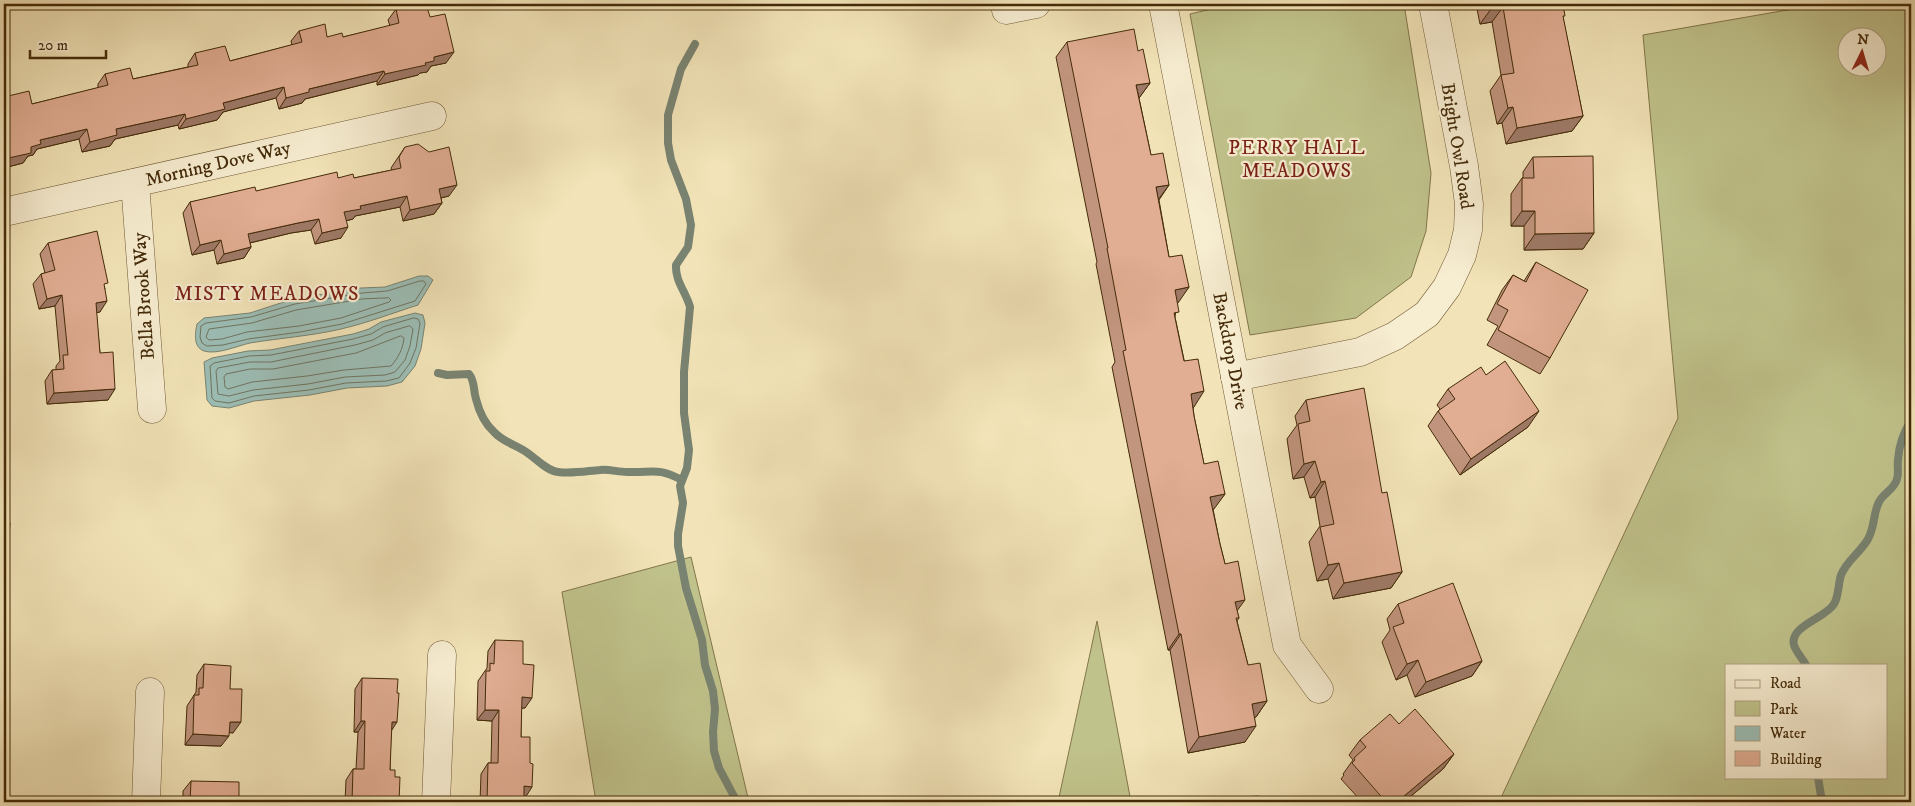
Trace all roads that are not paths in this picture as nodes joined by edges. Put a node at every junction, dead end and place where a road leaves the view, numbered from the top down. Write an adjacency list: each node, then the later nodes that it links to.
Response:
1 (1036, 4): 4 (street)
2 (1163, 4): 8 (street, Backdrop Drive)
3 (1433, 4): 8 (street, Bright Owl Road)
4 (1006, 10)
5 (432, 116): 6 (street, Morning Dove Way)
6 (135, 183): 7 (street, Morning Dove Way); 9 (street, Bella Brook Way)
7 (4, 212)
8 (1235, 377): 11 (street, Backdrop Drive)
9 (152, 408)
10 (442, 655): 14 (street)
11 (1318, 689)
12 (150, 692): 13 (street)
13 (146, 802)
14 (436, 802)

